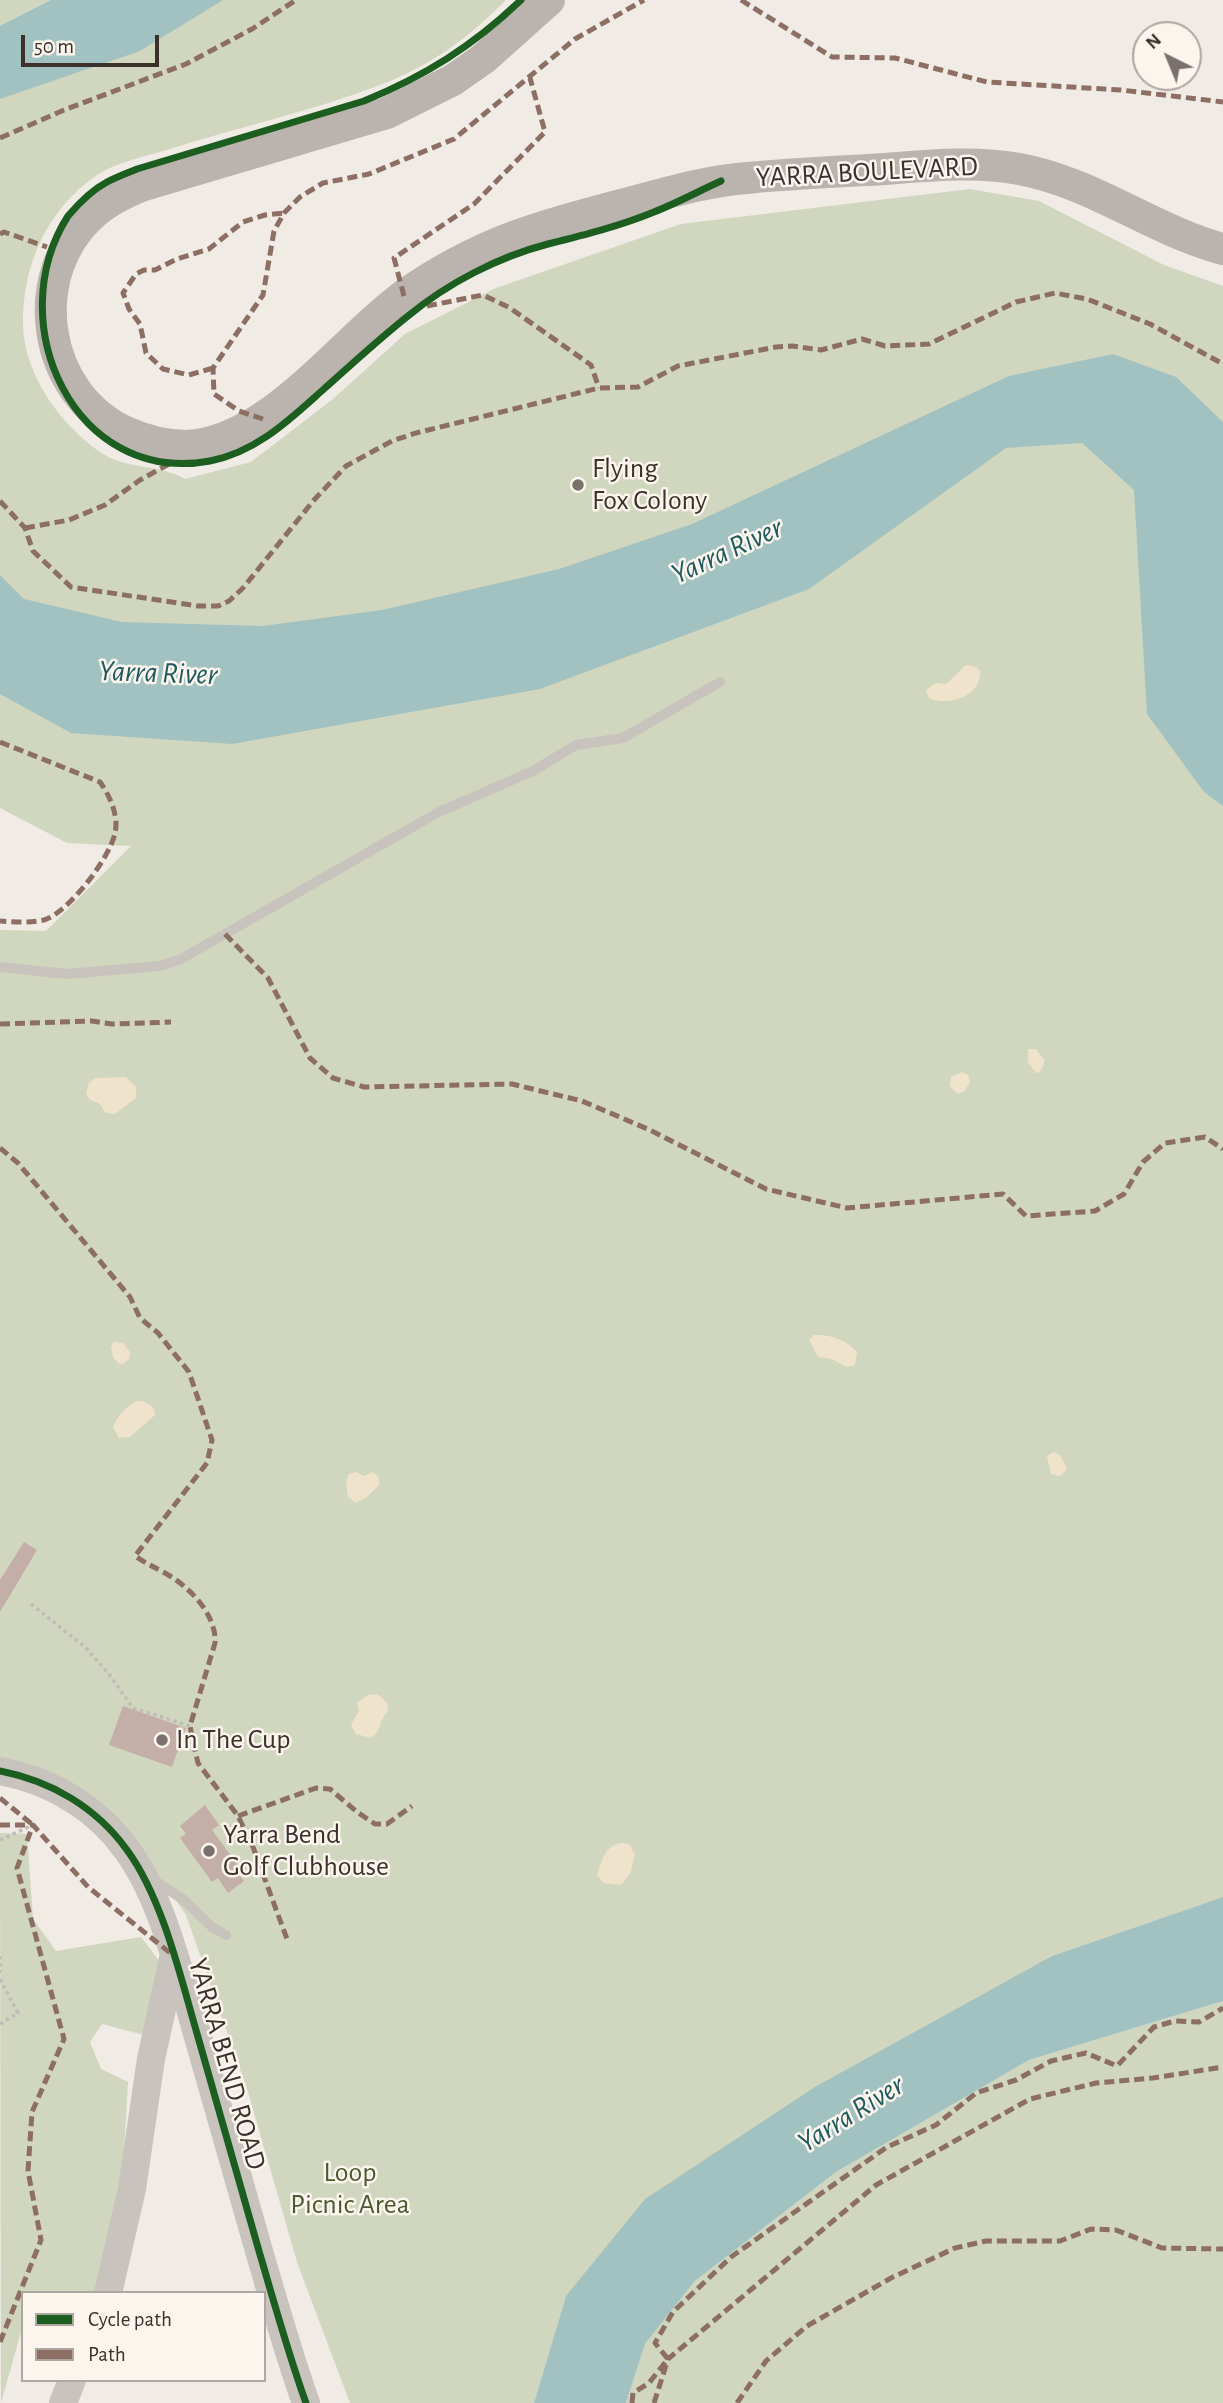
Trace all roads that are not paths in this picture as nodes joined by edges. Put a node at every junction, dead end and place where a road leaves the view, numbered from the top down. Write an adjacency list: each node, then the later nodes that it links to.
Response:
1 (549, 0): 2 (main road, YARRA BOULEVARD)
2 (1223, 248)
3 (720, 682): 4 (lane)
4 (0, 967)
5 (0, 1771): 6 (street, YARRA BEND ROAD)
6 (141, 1872): 7 (lane); 8 (street, YARRA BEND ROAD)
7 (226, 1935)
8 (174, 1956): 9 (street, YARRA BEND ROAD); 12 (street, YARRA BEND ROAD)
9 (108, 2291)
10 (71, 2382): 11 (street)
11 (63, 2403)
12 (306, 2403)

